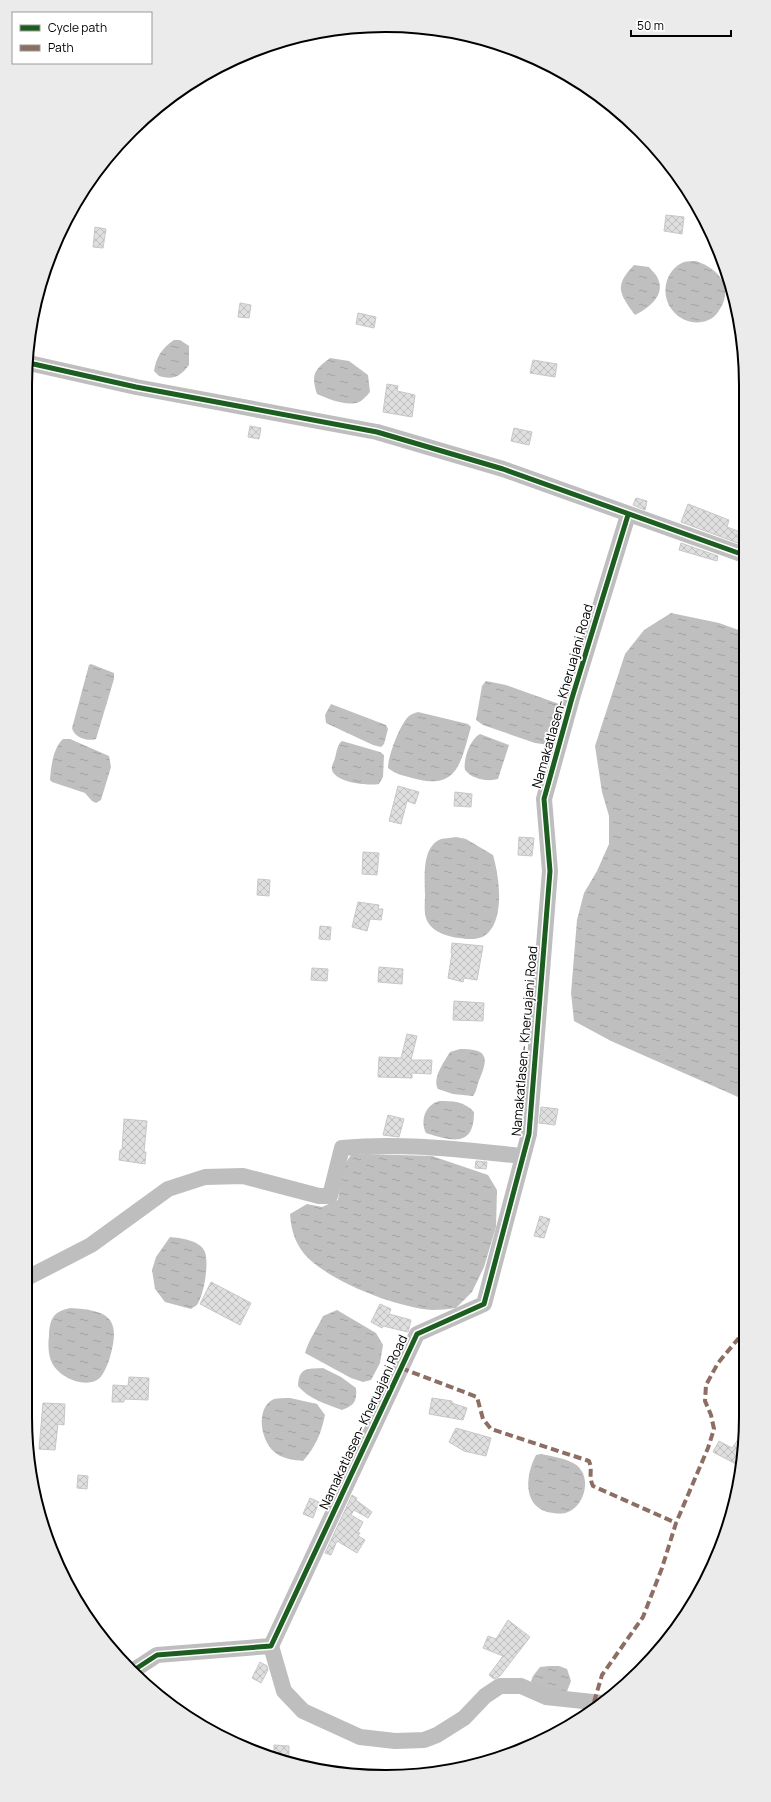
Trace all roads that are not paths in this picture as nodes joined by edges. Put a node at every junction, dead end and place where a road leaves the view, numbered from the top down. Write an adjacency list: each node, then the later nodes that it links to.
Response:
1 (33, 364): 2 (street)
2 (628, 515): 3 (street); 4 (street, Namakatlasen- Kheruajani Road)
3 (739, 553)
4 (523, 1156): 5 (street); 6 (street, Namakatlasen- Kheruajani Road)
5 (32, 1275)
6 (271, 1646): 7 (street); 8 (street)
7 (138, 1668)
8 (594, 1702)

